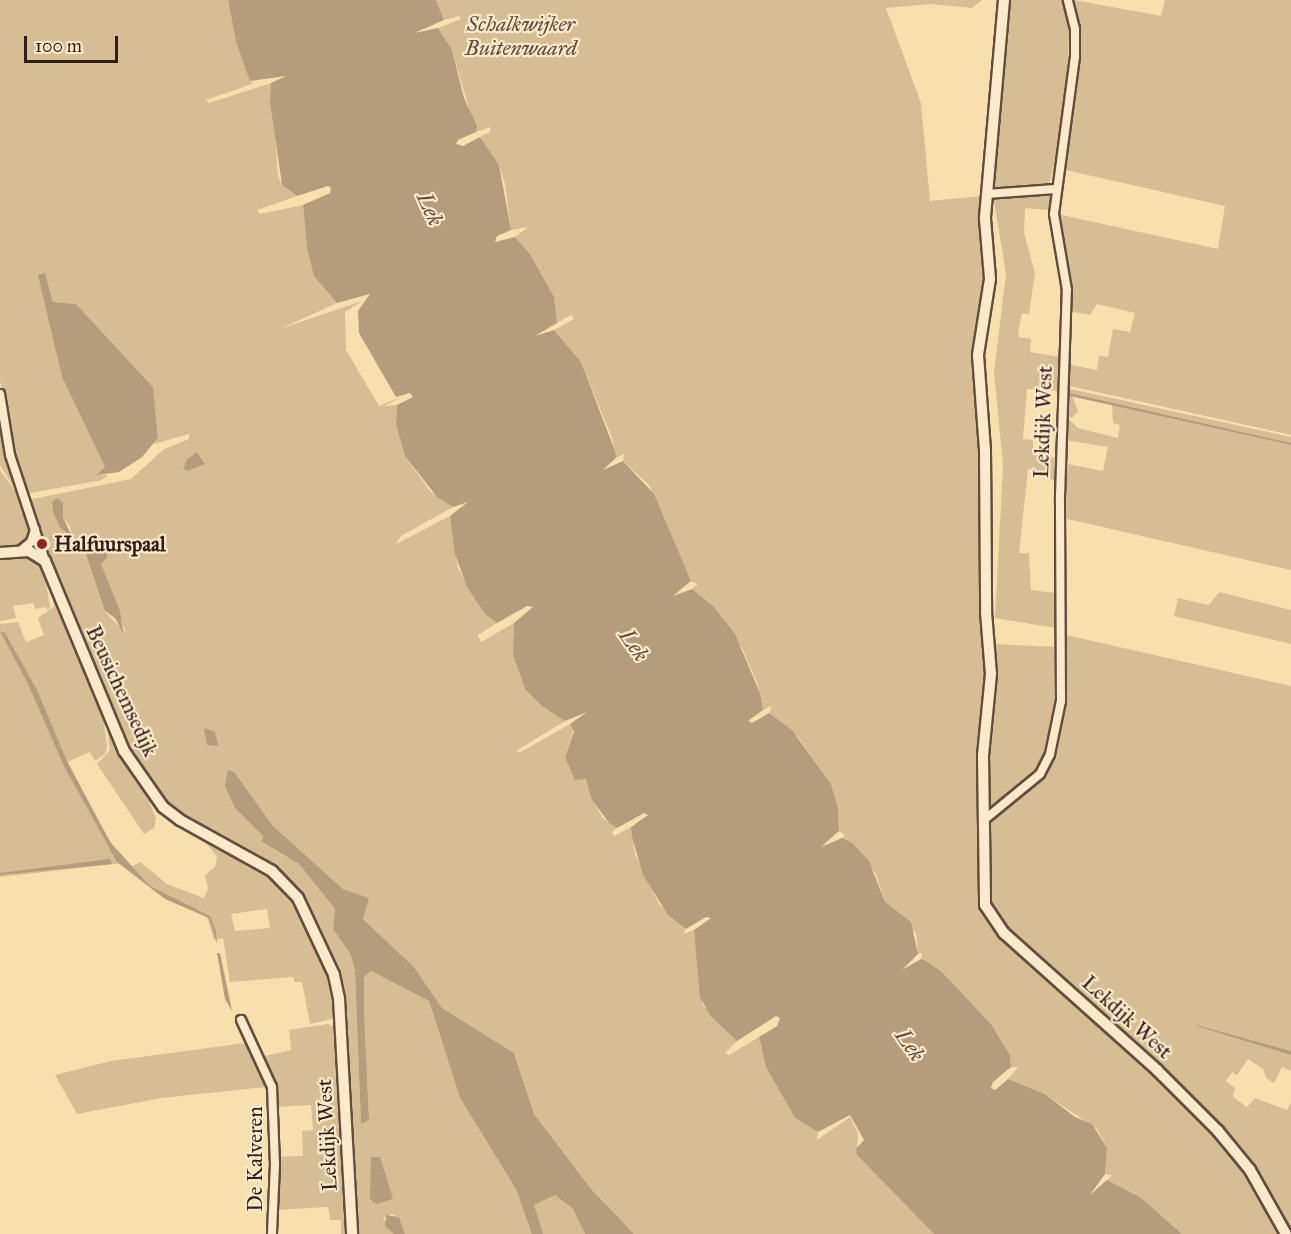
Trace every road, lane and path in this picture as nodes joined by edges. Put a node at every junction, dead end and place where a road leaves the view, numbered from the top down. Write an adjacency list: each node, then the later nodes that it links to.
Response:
1 (1004, 0): 4 (street, Lekdijk West)
2 (1068, 0): 3 (street, Lekdijk West)
3 (1055, 189): 4 (street); 10 (street, Lekdijk West)
4 (987, 194): 10 (street, Lekdijk West)
5 (0, 394): 6 (street, Beusichemsedijk)
6 (35, 528): 7 (street); 9 (street, Beusichemsedijk)
7 (21, 550): 8 (street); 9 (street)
8 (0, 554)
9 (45, 561): 12 (street, Beusichemsedijk)
10 (984, 820): 15 (street, Lekdijk West)
11 (242, 1020): 13 (street, De Kalveren)
12 (342, 1035): 14 (street, Lekdijk West)
13 (272, 1234)
14 (352, 1234)
15 (1286, 1234)

